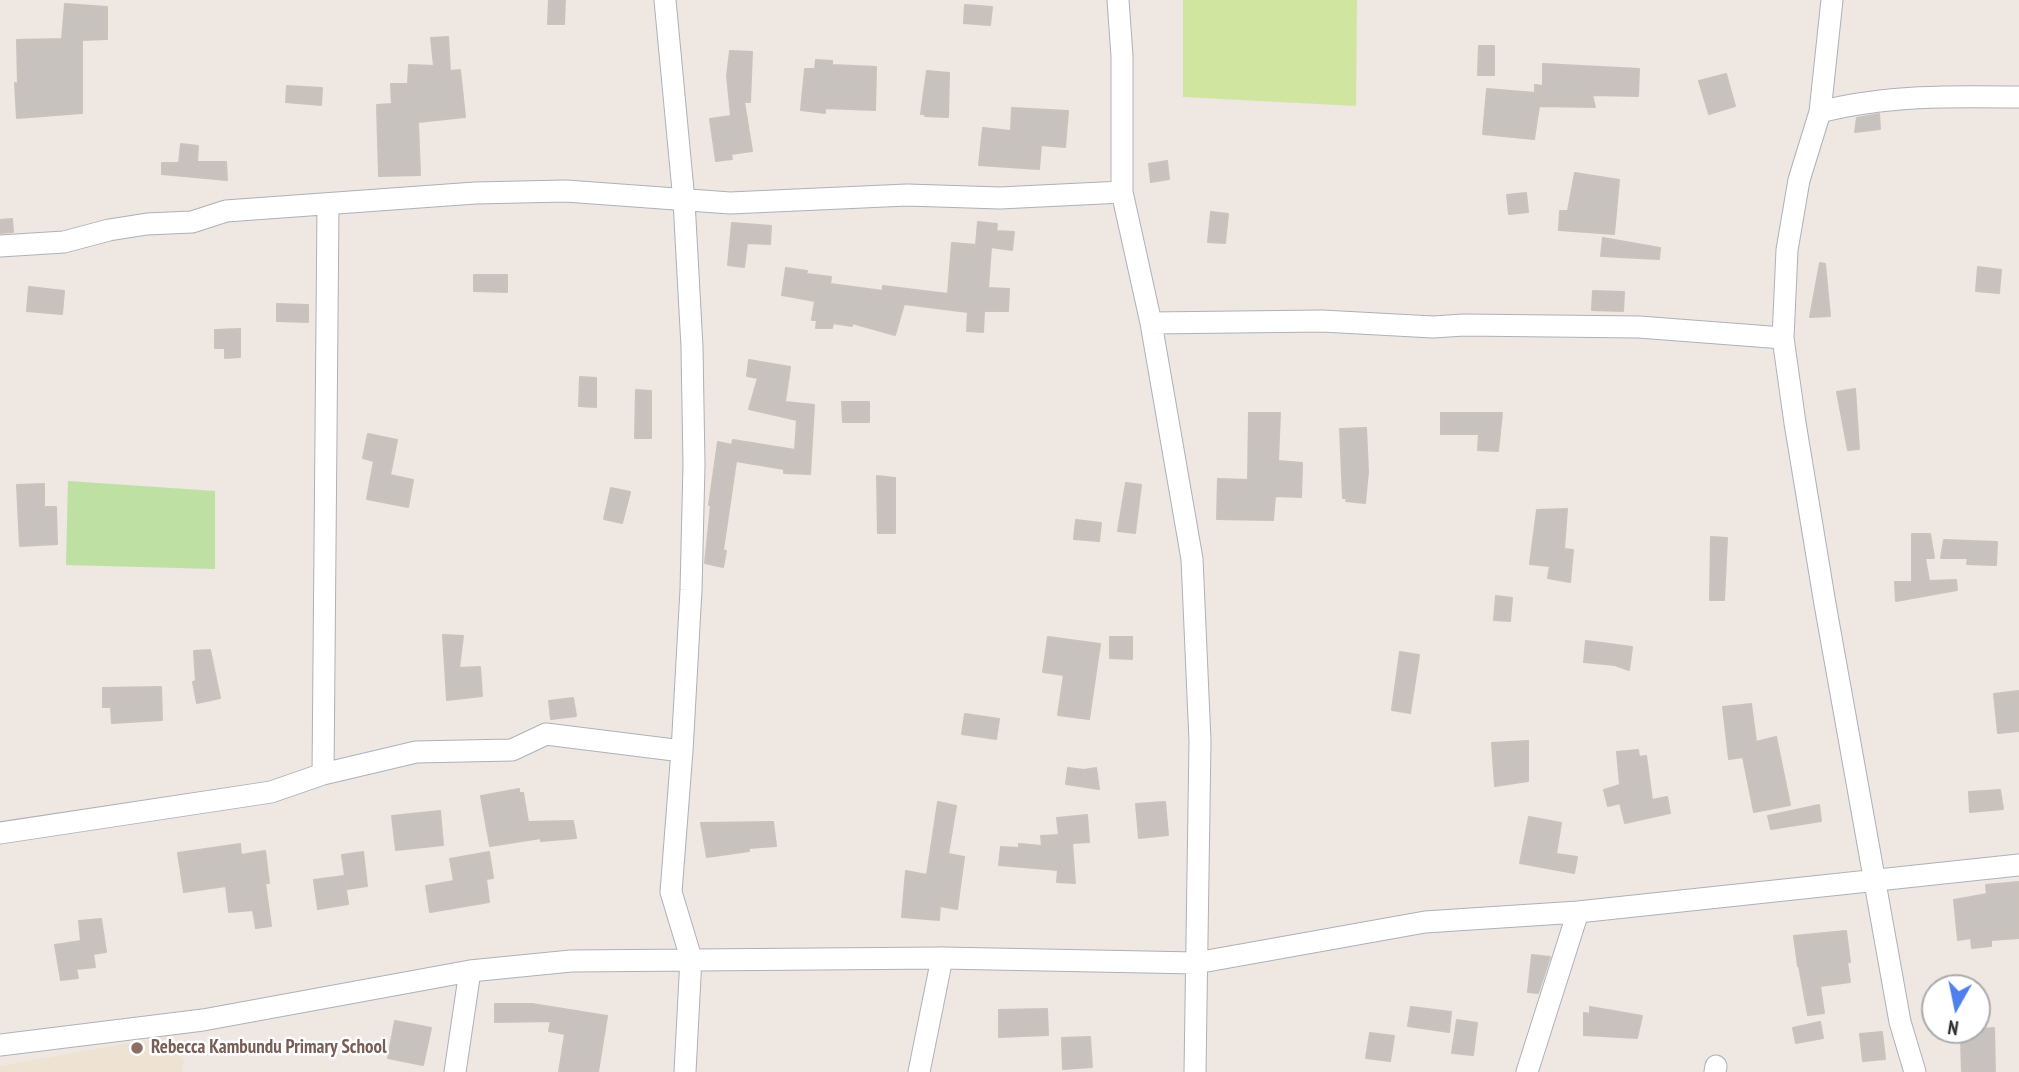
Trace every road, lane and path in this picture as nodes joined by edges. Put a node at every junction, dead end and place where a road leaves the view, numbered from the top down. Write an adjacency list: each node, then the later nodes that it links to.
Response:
1 (665, 0): 7 (street)
2 (1118, 0): 6 (street)
3 (1832, 0): 5 (street)
4 (2019, 97): 5 (street)
5 (1820, 113): 11 (street)
6 (1122, 192): 7 (street); 10 (street)
7 (684, 201): 8 (street); 12 (street)
8 (328, 205): 9 (street); 13 (street)
9 (0, 246)
10 (1151, 323): 11 (street); 20 (street)
11 (1783, 338): 16 (street)
12 (682, 751): 13 (street); 18 (street)
13 (323, 774): 14 (street)
14 (0, 834)
15 (2019, 865): 16 (street)
16 (1874, 879): 17 (street); 28 (street)
17 (1578, 912): 20 (street); 27 (street)
18 (691, 958): 19 (street); 21 (street); 24 (street)
19 (942, 958): 20 (street); 25 (street)
20 (1196, 963): 26 (street)
21 (470, 971): 22 (street); 23 (street)
22 (0, 1045)
23 (455, 1072)
24 (685, 1072)
25 (919, 1072)
26 (1195, 1072)
27 (1527, 1072)
28 (1915, 1072)

